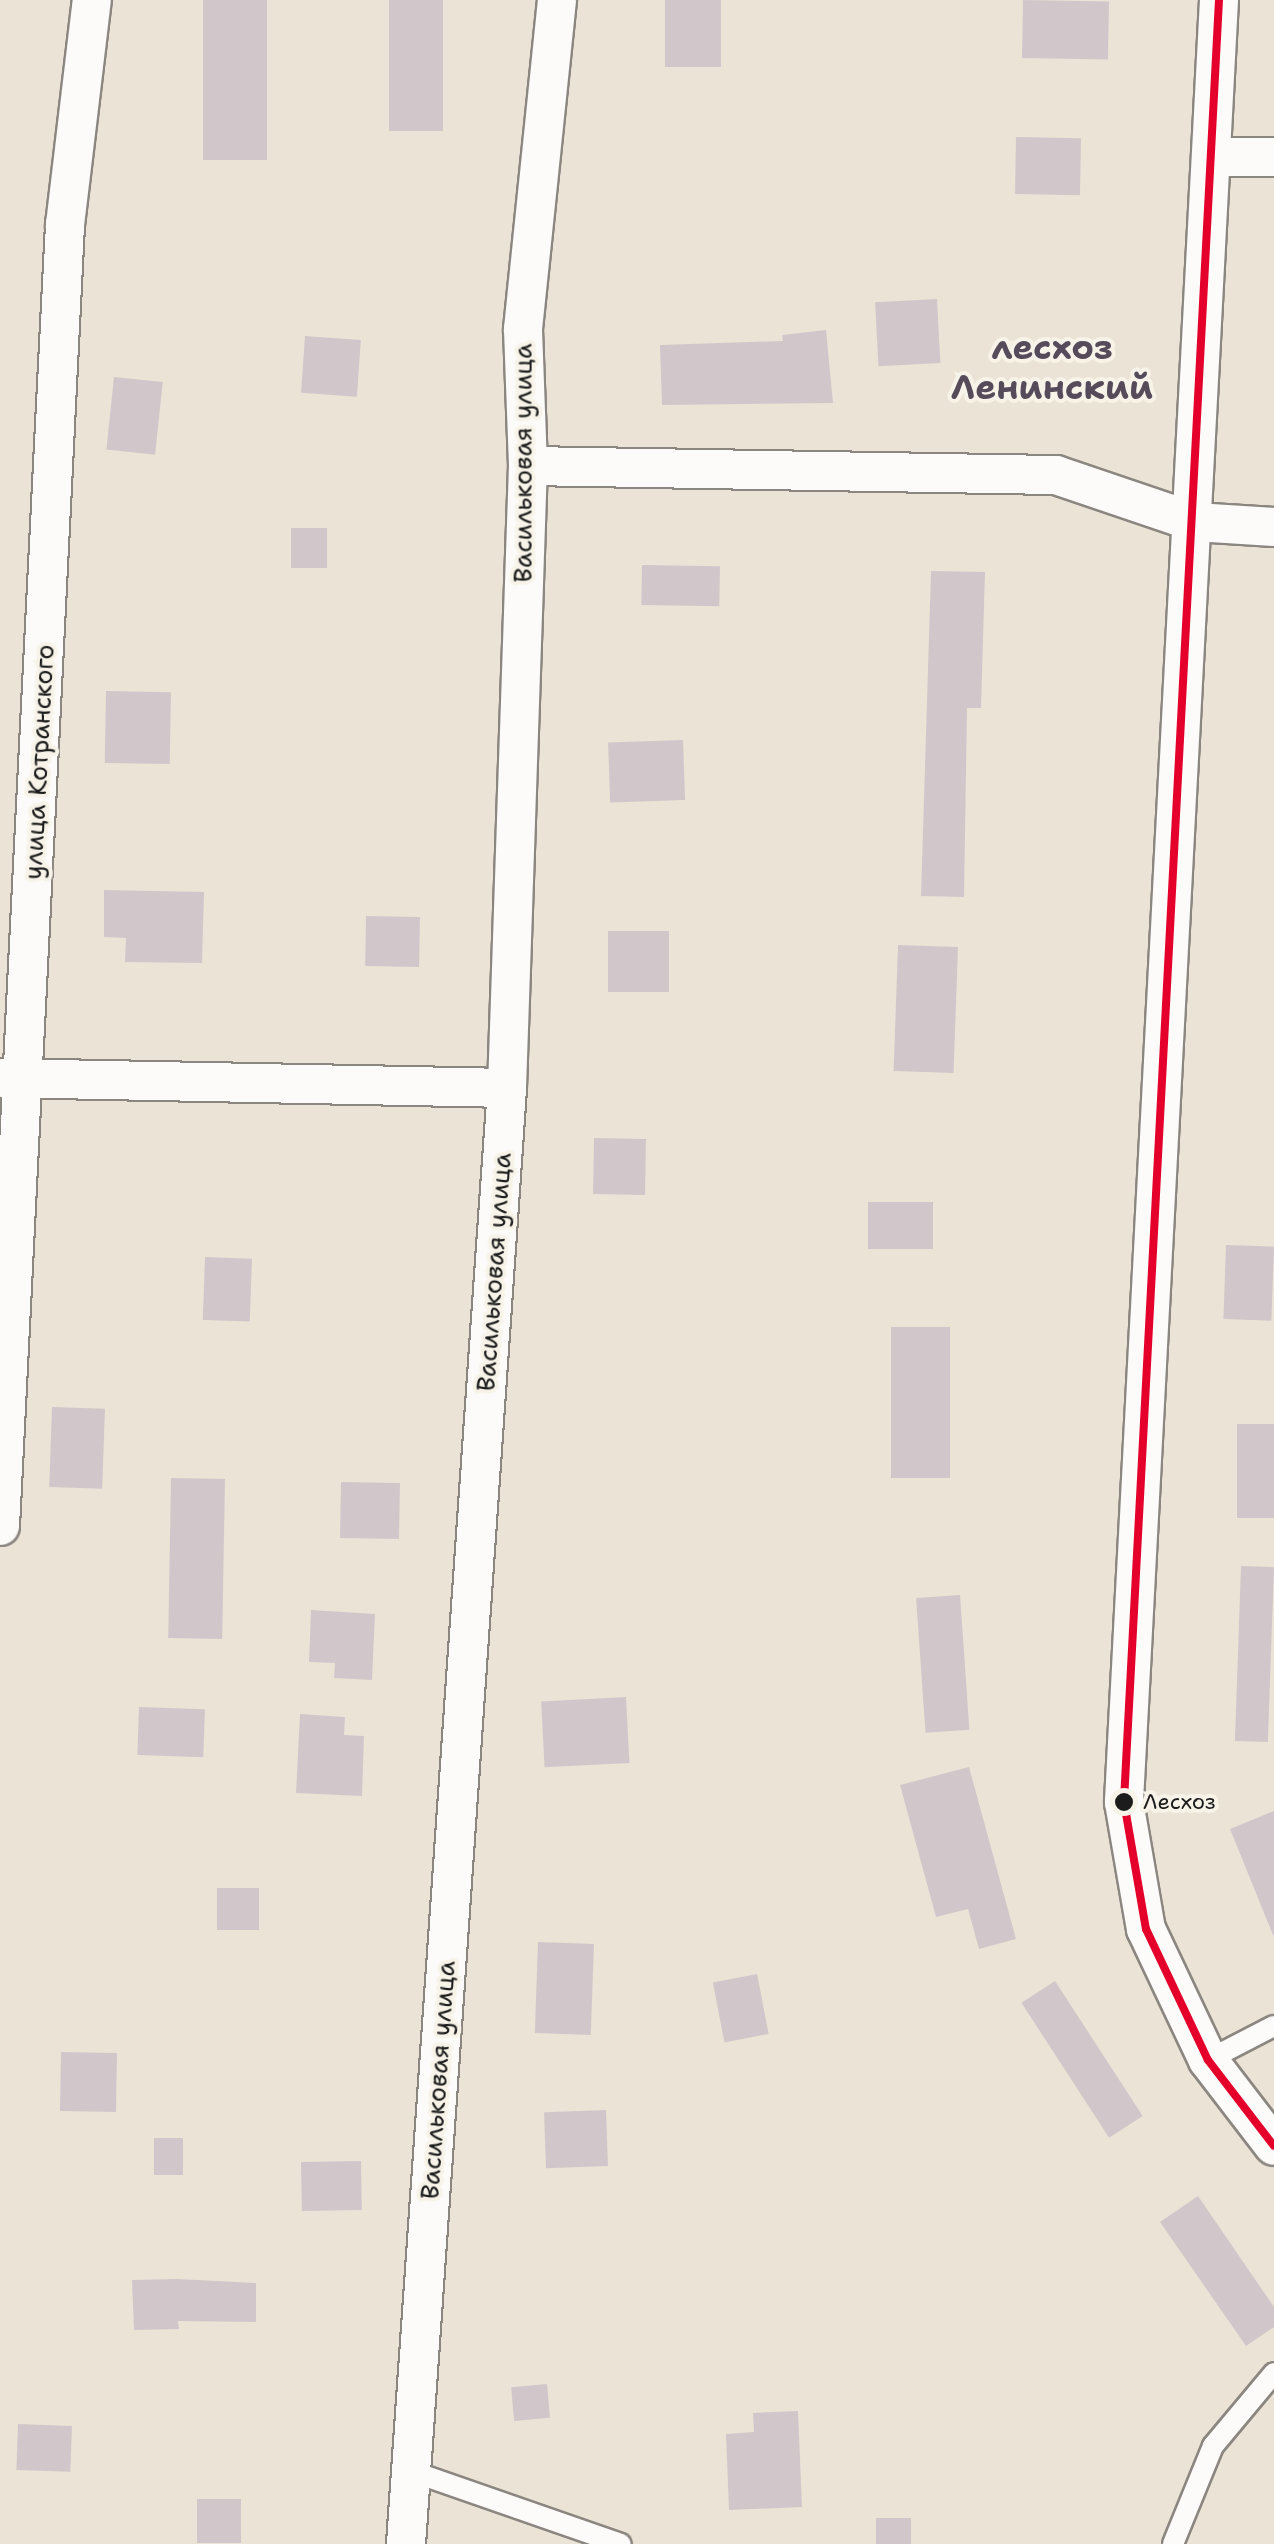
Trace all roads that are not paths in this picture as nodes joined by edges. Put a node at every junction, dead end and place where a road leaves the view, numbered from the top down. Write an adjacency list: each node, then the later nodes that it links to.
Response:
1 (92, 0): 9 (street, улица Котранского)
2 (557, 0): 6 (street, Васильковая улица)
3 (1220, 0): 4 (street)
4 (1212, 157): 5 (street); 7 (street)
5 (1274, 157)
6 (528, 466): 7 (street); 10 (street, Васильковая улица)
7 (1195, 522): 8 (street); 13 (street)
8 (1274, 527)
9 (12, 1078): 10 (street); 11 (street, улица Котранского)
10 (506, 1088): 16 (street, Васильковая улица)
11 (0, 1526)
12 (1274, 2026): 13 (lane)
13 (1208, 2060): 14 (street)
14 (1274, 2146)
15 (1274, 2373): 19 (lane)
16 (412, 2471): 17 (street, Васильковая улица); 18 (lane)
17 (406, 2544)
18 (621, 2544)
19 (1173, 2544)

